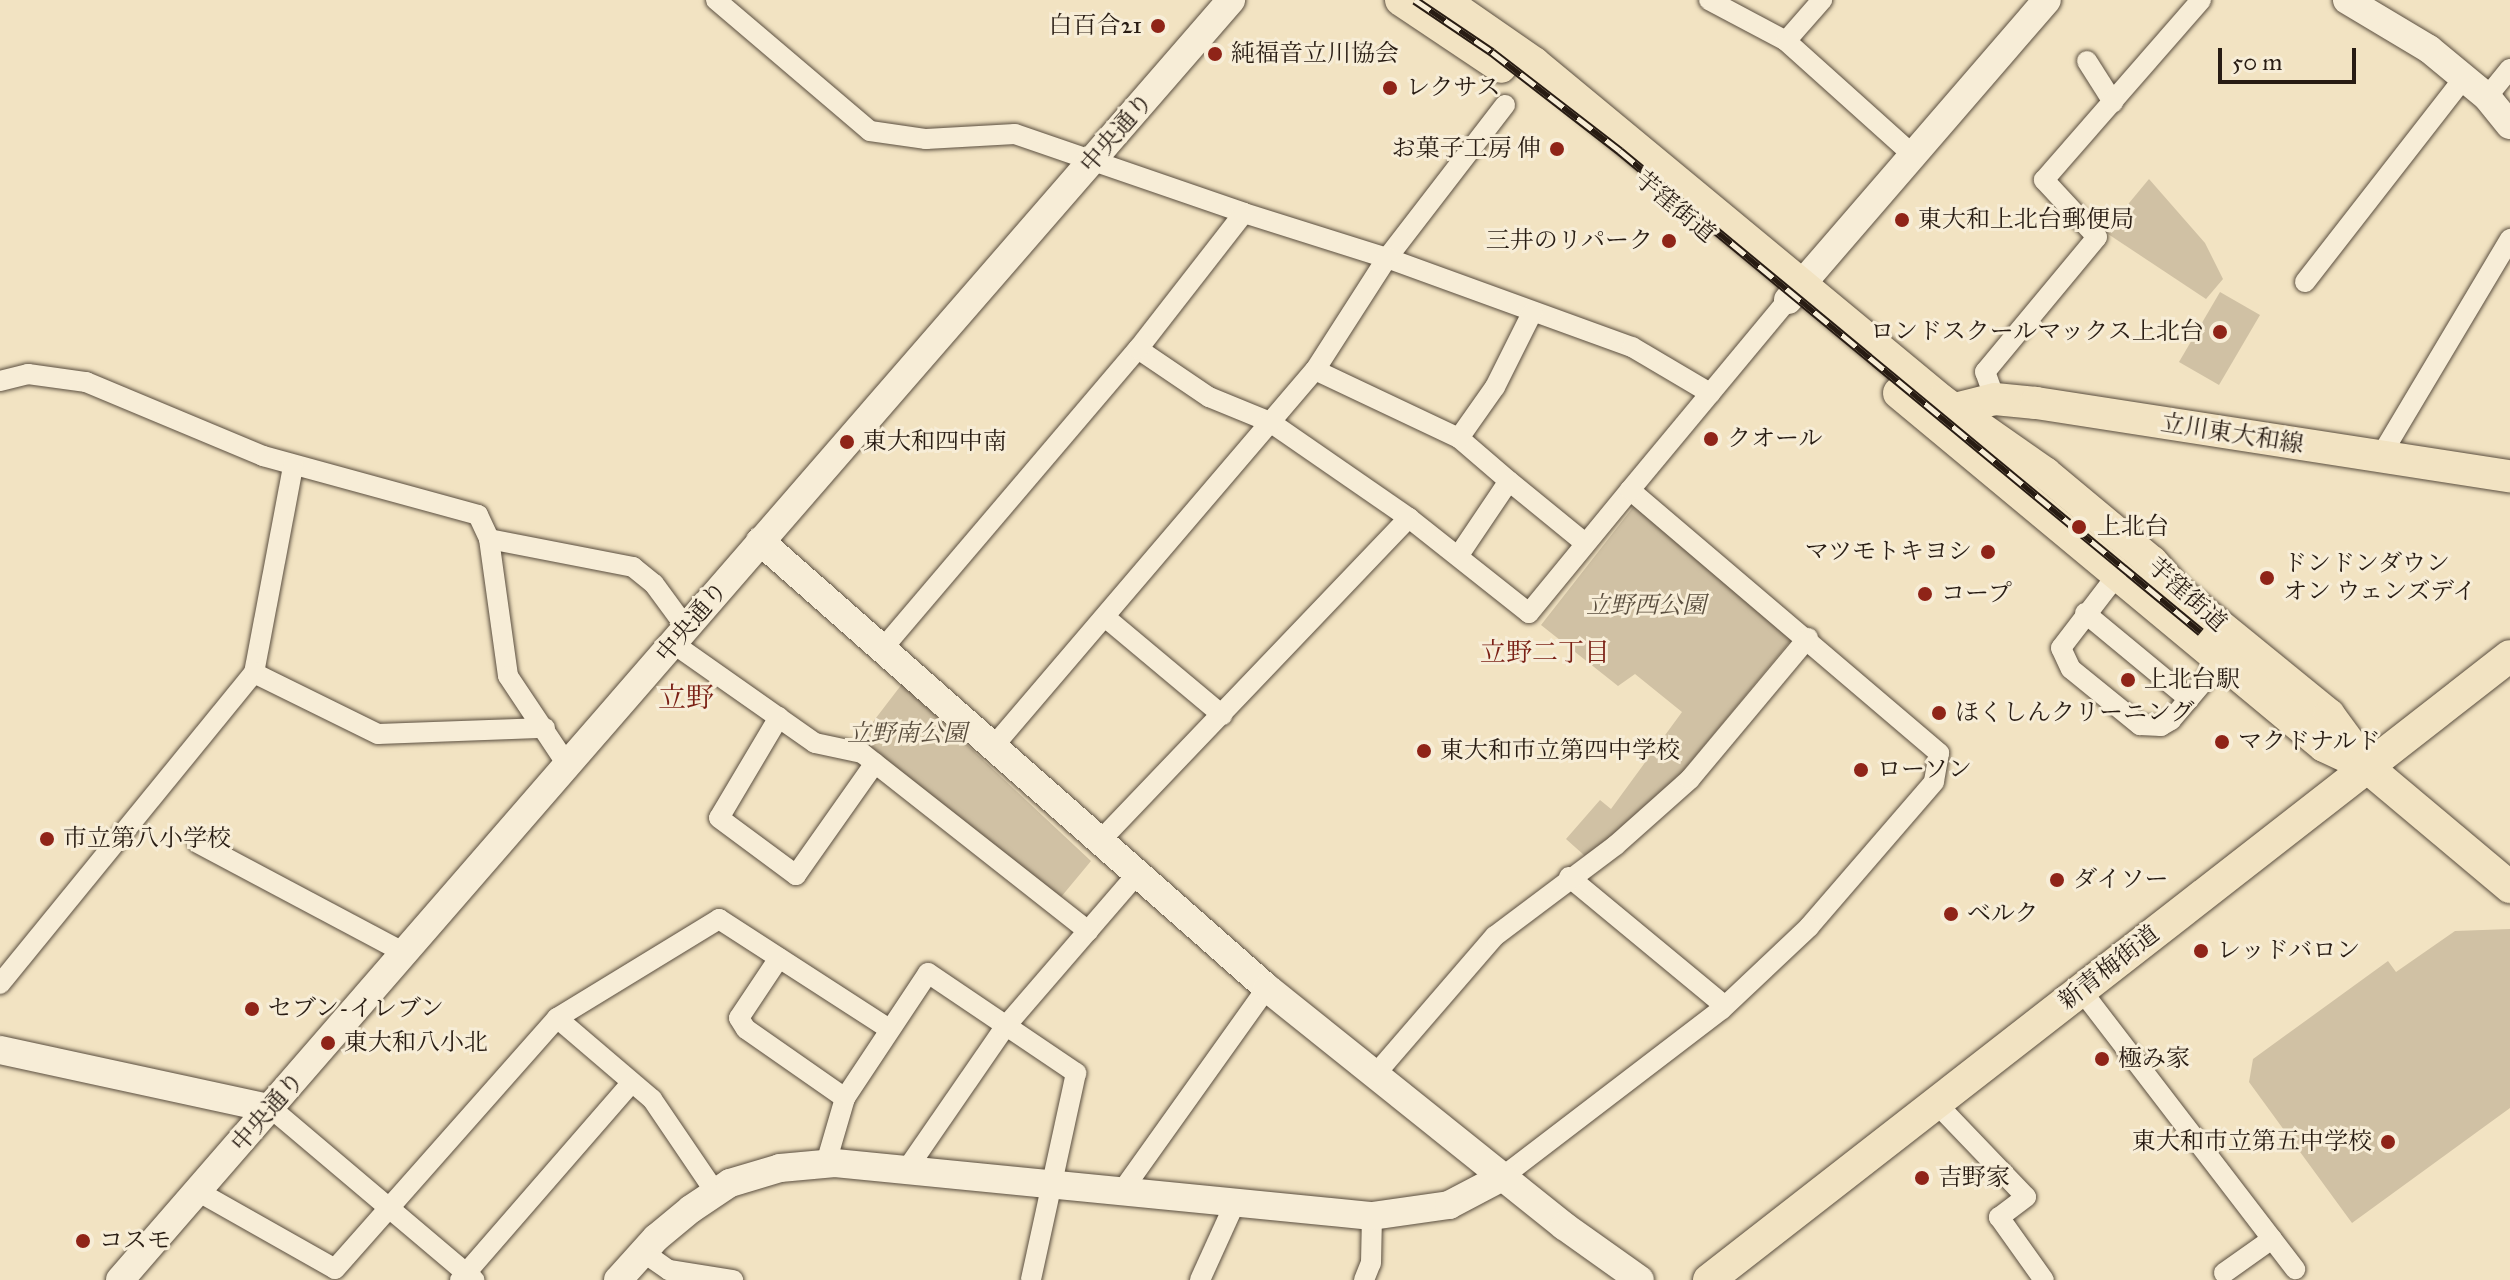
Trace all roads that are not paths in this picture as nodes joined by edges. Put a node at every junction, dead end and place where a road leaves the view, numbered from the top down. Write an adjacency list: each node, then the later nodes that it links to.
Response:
1 (716, 0): 19 (street)
2 (1231, 0): 19 (street, 中央通り)
3 (1401, 0): 24 (main road, 芋窪街道)
4 (1443, 0): 24 (main road, 芋窪街道)
5 (1709, 0): 10 (street)
6 (1822, 0): 10 (street)
7 (2047, 0): 18 (street)
8 (2201, 0): 15 (street)
9 (2347, 0): 13 (street)
10 (1786, 41): 18 (street)
11 (2087, 61): 15 (street)
12 (2510, 69): 14 (street)
13 (2464, 78): 14 (street); 23 (street)
14 (2487, 97): 17 (street)
15 (2113, 102): 30 (street)
16 (1505, 105): 22 (street)
17 (2510, 125)
18 (1913, 155): 24 (street)
19 (1094, 160): 20 (street); 41 (street, 中央通り)
20 (1244, 213): 22 (street); 26 (street)
21 (2510, 239): 34 (street)
22 (1387, 258): 25 (street); 27 (street)
23 (2305, 282)
24 (1795, 292): 29 (street); 31 (main road, 芋窪街道)
25 (1532, 313): 29 (street); 33 (street)
26 (1138, 349): 32 (street); 50 (street)
27 (1315, 370): 32 (street); 33 (street)
28 (0, 381): 35 (street)
29 (1710, 393): 38 (street)
30 (1995, 399): 31 (main road, 立川東大和線); 34 (main road, 立川東大和線)
31 (1947, 418): 44 (main road, 芋窪街道); 47 (main road, 芋窪街道)
32 (1270, 422): 39 (street); 46 (street)
33 (1459, 438): 37 (street)
34 (2380, 457): 36 (main road, 立川東大和線)
35 (293, 466): 40 (street); 53 (street)
36 (2510, 476)
37 (1509, 481): 42 (street); 43 (street)
38 (1630, 490): 42 (street); 49 (street)
39 (1409, 518): 43 (street); 55 (street)
40 (489, 539): 48 (street); 57 (street)
41 (760, 541): 48 (street, 中央通り); 50 (street)
42 (1585, 543): 43 (street)
43 (1459, 555)
44 (2117, 575): 45 (street); 52 (main road, 芋窪街道)
45 (2085, 613): 54 (street); 54 (street)
46 (1105, 617): 55 (street); 58 (street)
47 (2210, 618): 52 (street); 61 (main road, 芋窪街道)
48 (680, 637): 56 (street); 60 (street, 中央通り)
49 (1808, 638): 65 (street); 73 (street)
50 (884, 647): 58 (street)
51 (2510, 656): 61 (main road, 新青梅街道)
52 (2221, 661): 54 (street); 61 (main road, 芋窪街道)
53 (254, 673): 57 (street); 70 (street)
54 (2189, 699)
55 (1222, 715): 63 (street)
56 (779, 717): 59 (street); 59 (street)
57 (545, 728): 60 (street)
58 (992, 748): 63 (street)
59 (875, 763): 67 (street)
60 (568, 766): 68 (street, 中央通り)
61 (2367, 767): 66 (main road, 芋窪街道); 72 (main road, 新青梅街道)
62 (198, 843): 68 (street)
63 (1098, 843): 64 (street)
64 (1136, 875): 67 (street); 71 (street)
65 (1569, 877): 73 (street); 78 (street)
66 (2510, 887)
67 (1088, 931): 75 (street)
68 (405, 953): 82 (street, 中央通り)
69 (779, 958): 74 (street); 76 (street); 80 (street)
70 (0, 984)
71 (1267, 988): 78 (street); 87 (street)
72 (2081, 990): 81 (main road, 新青梅街道); 93 (street)
73 (1725, 1006): 85 (street)
74 (557, 1018): 79 (street); 91 (street)
75 (1005, 1027): 76 (street); 84 (street); 86 (street)
76 (889, 1029): 80 (street)
77 (0, 1050): 82 (street)
78 (1374, 1076): 85 (street)
79 (631, 1083): 89 (street); 97 (street)
80 (845, 1098): 83 (street)
81 (1936, 1103): 105 (main road, 新青梅街道); 106 (street)
82 (272, 1109): 88 (street, 中央通り); 91 (street)
83 (826, 1163): 84 (street); 89 (street)
84 (907, 1169): 86 (street)
85 (1502, 1177): 92 (street); 104 (street)
86 (1048, 1185): 87 (street); 101 (street)
87 (1122, 1191): 90 (street)
88 (199, 1192): 91 (street); 98 (street, 中央通り)
89 (716, 1193): 94 (street)
90 (1235, 1203): 92 (street); 102 (street)
91 (387, 1209): 97 (street)
92 (1372, 1216): 103 (street)
93 (2272, 1239): 95 (street); 96 (street)
94 (643, 1252): 99 (street); 100 (street)
95 (2295, 1269)
96 (2224, 1273)
97 (467, 1278)
98 (120, 1280)
99 (618, 1280)
100 (733, 1280)
101 (1031, 1280)
102 (1200, 1280)
103 (1364, 1280)
104 (1640, 1280)
105 (1709, 1280)
106 (2044, 1280)

